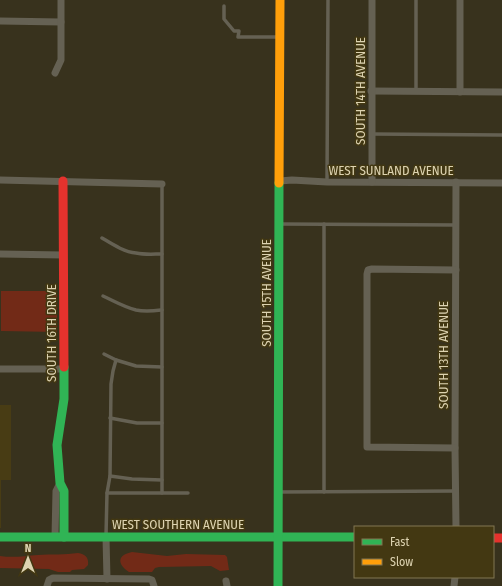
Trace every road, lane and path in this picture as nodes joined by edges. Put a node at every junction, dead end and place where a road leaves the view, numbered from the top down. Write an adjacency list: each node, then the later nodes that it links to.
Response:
1 (61, 0): 9 (street)
2 (280, 0): 10 (street, SOUTH 15TH AVENUE)
3 (328, 0): 21 (lane)
4 (372, 0): 12 (street, SOUTH 14TH AVENUE)
5 (416, 0): 13 (lane)
6 (460, 0): 14 (street)
7 (224, 6): 10 (lane)
8 (0, 21): 9 (street)
9 (61, 22): 11 (street)
10 (280, 37): 20 (street, SOUTH 15TH AVENUE)
11 (55, 73)
12 (371, 91): 13 (street); 16 (street, SOUTH 14TH AVENUE)
13 (416, 92): 14 (street)
14 (460, 92): 15 (street)
15 (502, 92)
16 (372, 134): 17 (lane); 22 (street, SOUTH 14TH AVENUE)
17 (502, 135)
18 (0, 180): 19 (street)
19 (63, 181): 25 (street); 32 (street, SOUTH 16TH DRIVE)
20 (280, 181): 21 (street, WEST SUNLAND AVENUE); 26 (street, SOUTH 15TH AVENUE)
21 (327, 182): 22 (street, WEST SUNLAND AVENUE)
22 (372, 182): 23 (street, WEST SUNLAND AVENUE)
23 (456, 182): 24 (street, WEST SUNLAND AVENUE); 28 (street, SOUTH 13TH AVENUE)
24 (502, 183)
25 (162, 184): 31 (lane)
26 (279, 224): 27 (lane); 47 (street, SOUTH 15TH AVENUE)
27 (324, 224): 28 (lane); 48 (lane)
28 (456, 224): 33 (street, SOUTH 13TH AVENUE)
29 (102, 238): 31 (lane)
30 (0, 254): 32 (street)
31 (162, 254): 35 (lane)
32 (63, 255): 40 (street, SOUTH 16TH DRIVE)
33 (456, 270): 43 (street, SOUTH 13TH AVENUE); 43 (street)
34 (103, 296): 35 (lane)
35 (162, 310): 38 (lane)
36 (104, 354): 37 (lane)
37 (116, 360): 38 (lane); 41 (lane)
38 (162, 367): 42 (lane)
39 (0, 369): 40 (street)
40 (64, 369): 54 (street, SOUTH 16TH DRIVE)
41 (110, 418): 42 (lane); 44 (lane)
42 (162, 423): 45 (lane)
43 (455, 448): 46 (street, SOUTH 13TH AVENUE)
44 (110, 476): 45 (lane); 49 (lane)
45 (162, 480): 50 (lane)
46 (456, 491): 48 (lane); 52 (street, SOUTH 13TH AVENUE)
47 (278, 492): 48 (lane); 56 (street, SOUTH 15TH AVENUE)
48 (324, 492)
49 (107, 493): 50 (lane); 55 (lane)
50 (162, 493): 51 (lane)
51 (188, 493)
52 (456, 526)
53 (0, 537): 54 (street, WEST SOUTHERN AVENUE)
54 (60, 537): 55 (street, WEST SOUTHERN AVENUE)
55 (106, 537): 56 (street, WEST SOUTHERN AVENUE); 58 (street)
56 (278, 537): 57 (street, WEST SOUTHERN AVENUE); 61 (street, SOUTH 15TH AVENUE)
57 (354, 537)
58 (107, 579): 59 (street); 60 (street)
59 (48, 583)
60 (153, 583)
61 (278, 586)

